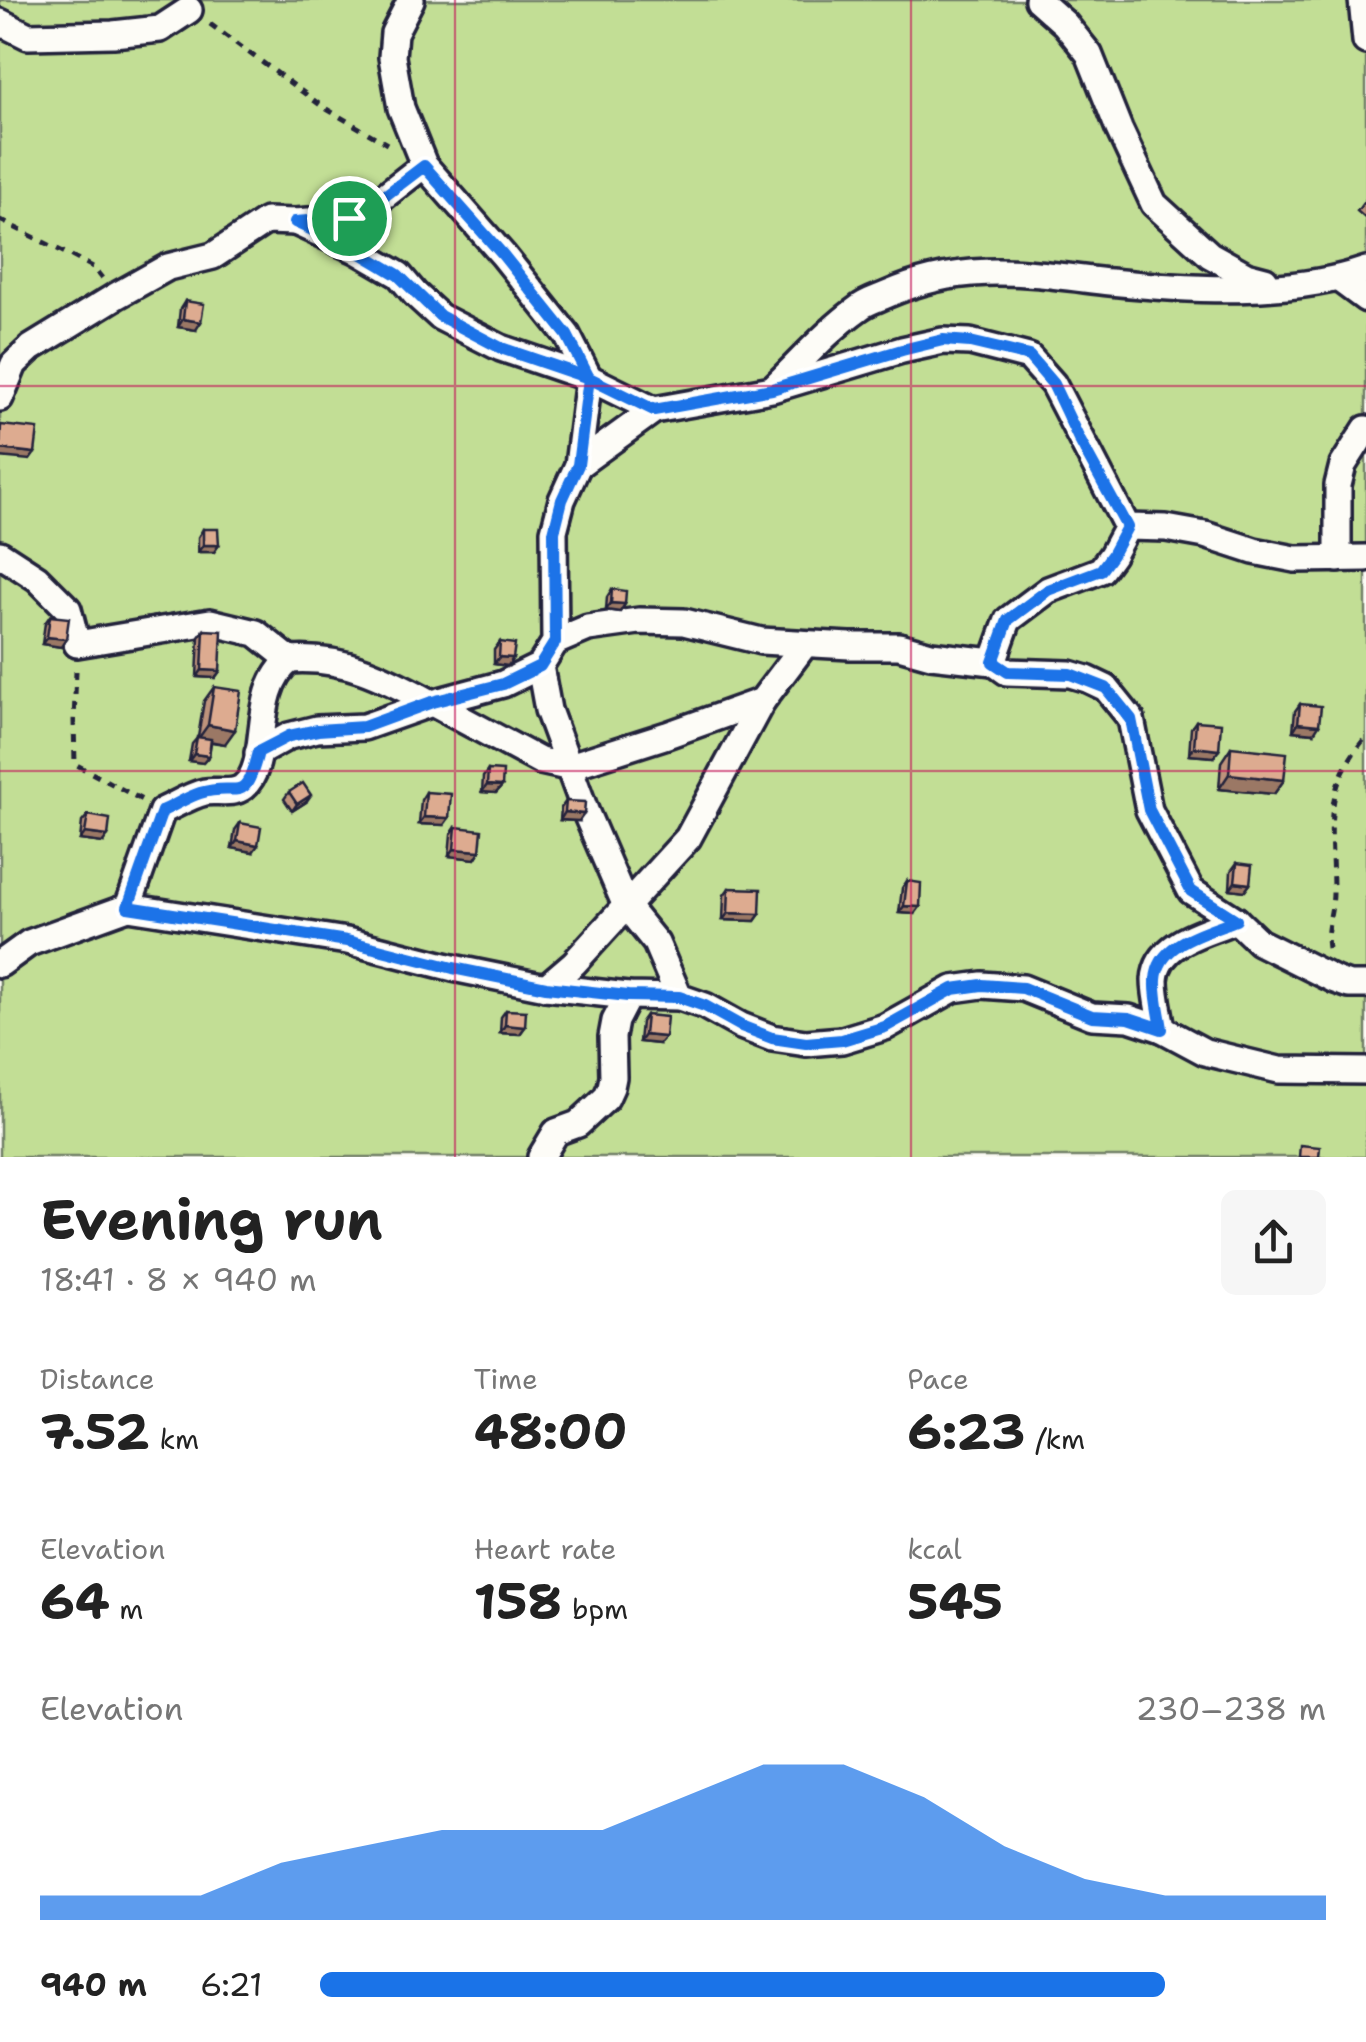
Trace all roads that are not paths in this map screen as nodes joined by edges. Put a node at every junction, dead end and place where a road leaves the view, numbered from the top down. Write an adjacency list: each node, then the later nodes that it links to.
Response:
1 (411, 0): 7 (street)
2 (1038, 0): 11 (street)
3 (1362, 0): 6 (street)
4 (189, 10): 5 (street)
5 (0, 22)
6 (1366, 41)
7 (424, 166): 8 (street); 13 (street)
8 (295, 222): 13 (street); 15 (street)
9 (1366, 270): 10 (street)
10 (1339, 280): 11 (street); 12 (street)
11 (1285, 286): 14 (street)
12 (1366, 299)
13 (589, 378): 16 (street); 18 (street)
14 (772, 389): 16 (street); 19 (street)
15 (0, 398)
16 (654, 410): 18 (street)
17 (1366, 429): 22 (street)
18 (578, 465): 23 (street)
19 (1127, 527): 22 (street); 26 (street)
20 (0, 554): 25 (street)
21 (1366, 558): 22 (street)
22 (1338, 559)
23 (555, 642): 24 (street); 27 (street)
24 (804, 644): 26 (street); 28 (street)
25 (290, 660): 29 (street); 30 (street)
26 (993, 662): 34 (street)
27 (540, 666): 29 (street); 31 (street)
28 (762, 701): 31 (street); 32 (street)
29 (432, 702): 30 (street); 31 (street)
30 (258, 752): 33 (street)
31 (567, 767): 32 (street)
32 (626, 906): 37 (street); 39 (street)
33 (128, 907): 35 (street); 37 (street)
34 (1236, 920): 36 (street); 40 (street)
35 (0, 964)
36 (1366, 985)
37 (546, 987): 38 (street)
38 (628, 996): 39 (street); 42 (street)
39 (679, 997): 40 (street)
40 (1162, 1029): 41 (street)
41 (1366, 1071)
42 (542, 1157)

